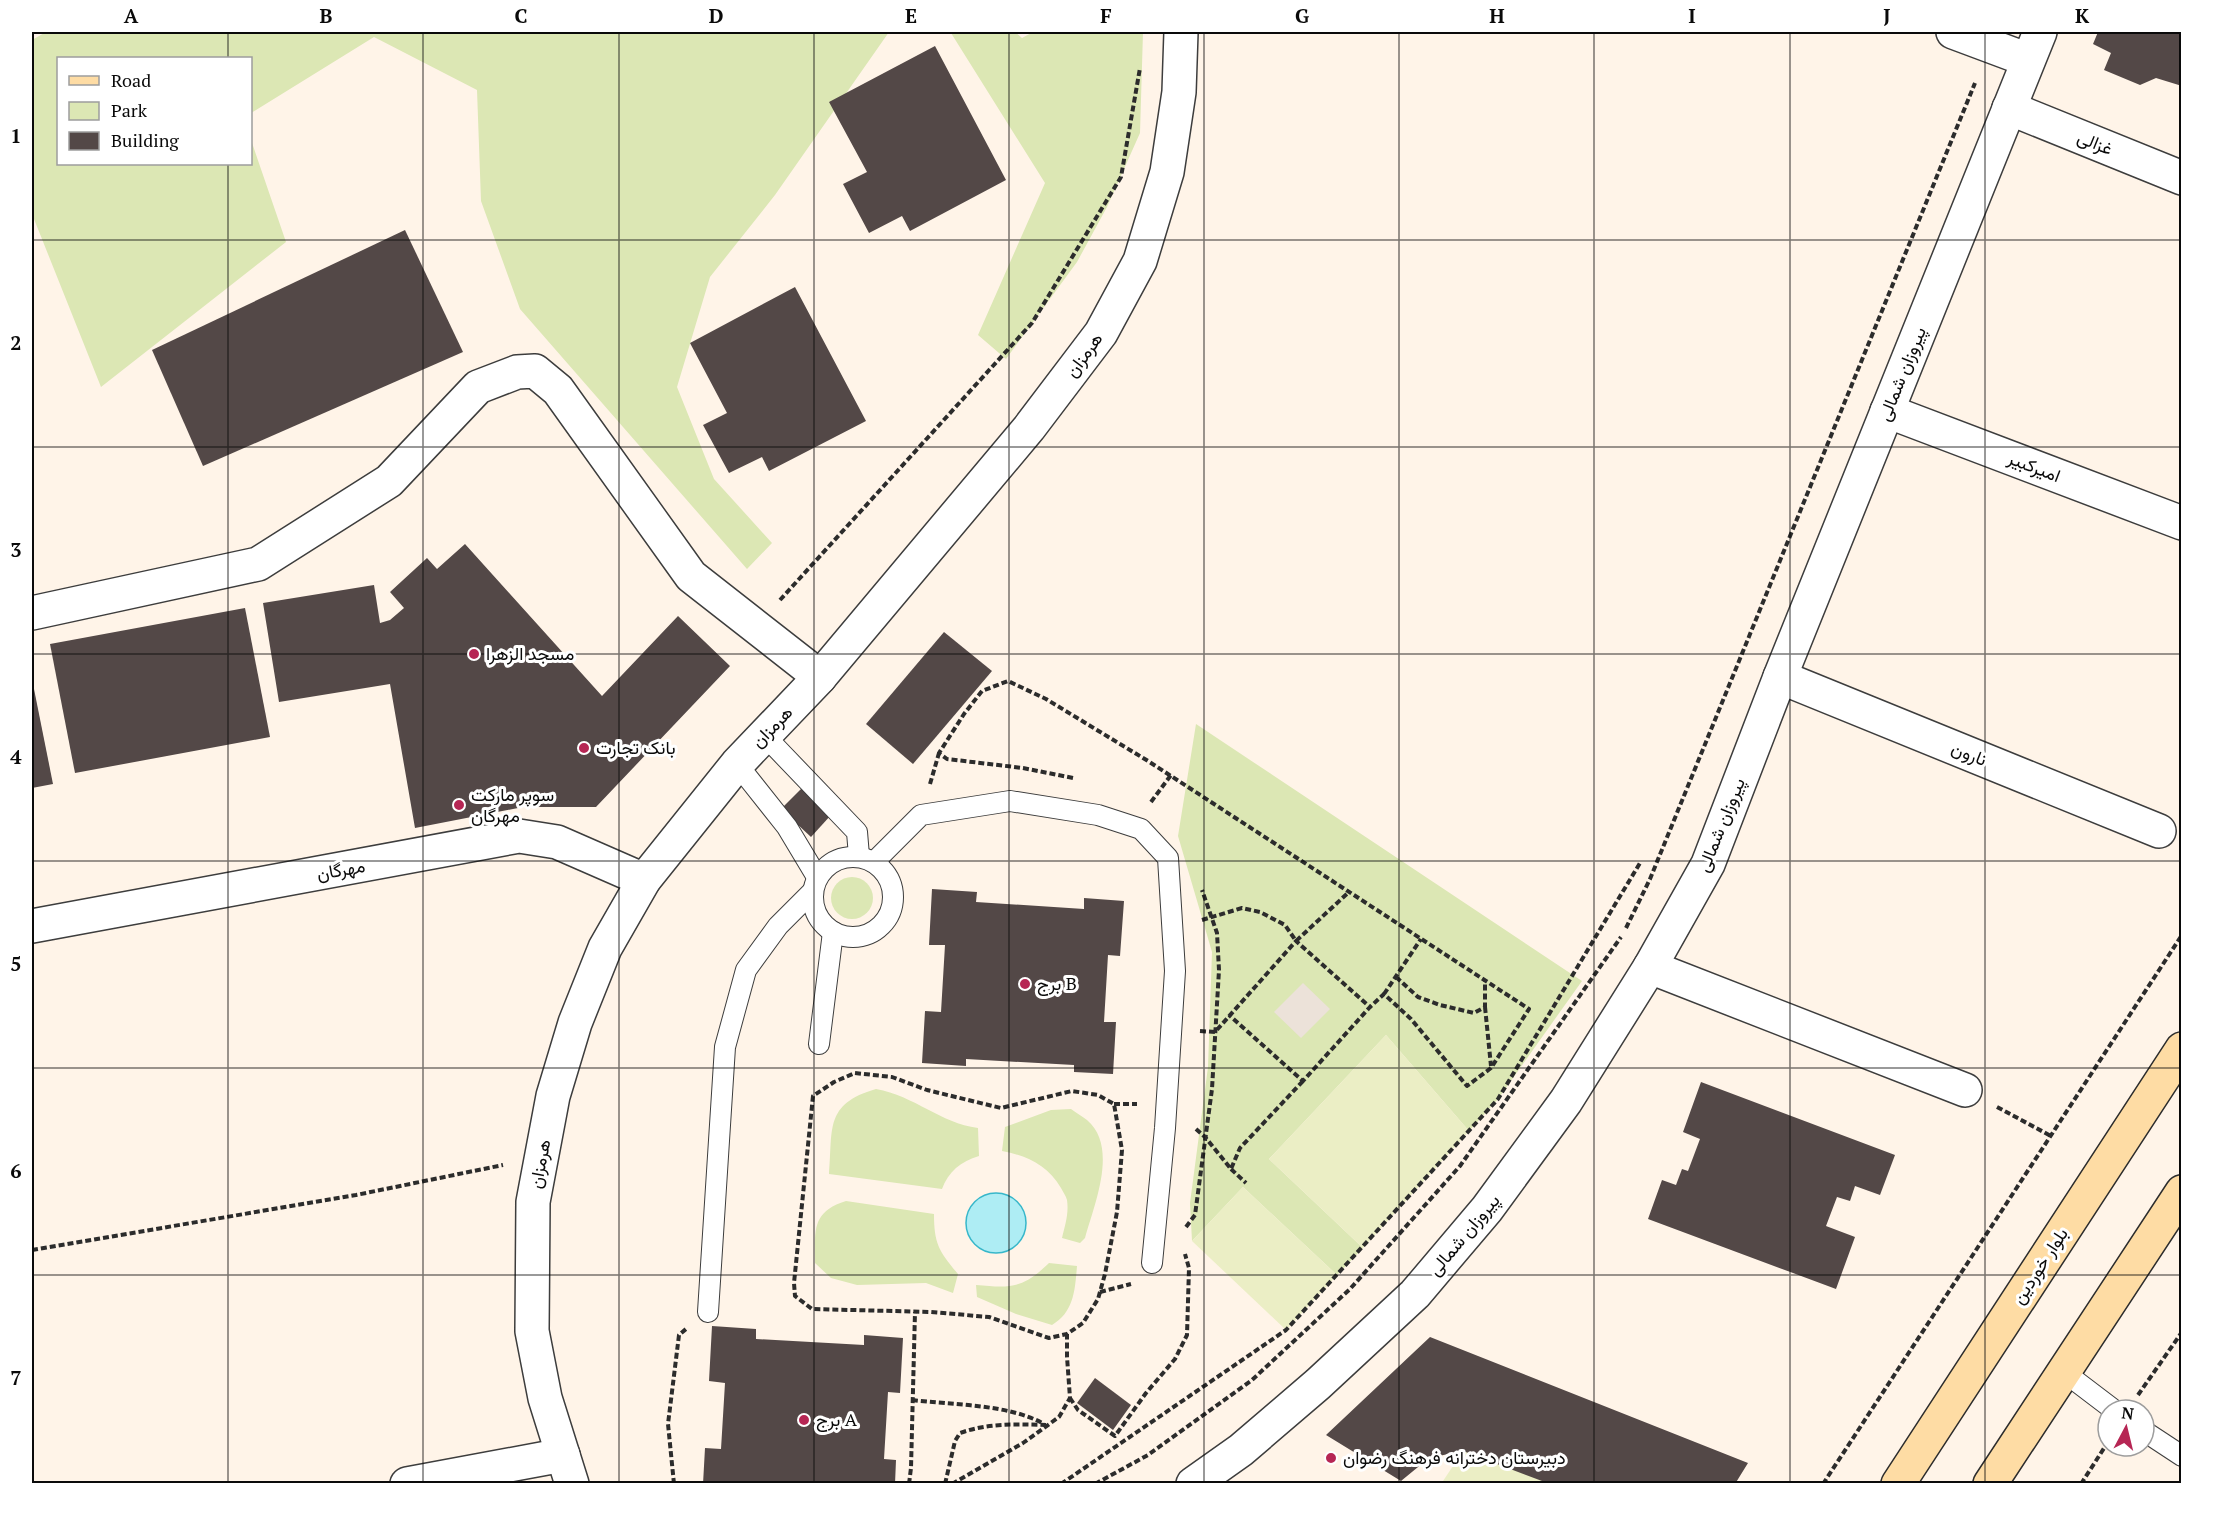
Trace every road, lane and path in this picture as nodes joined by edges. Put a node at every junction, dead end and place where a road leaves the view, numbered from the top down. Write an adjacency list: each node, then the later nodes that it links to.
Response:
1 (1181, 32): 12 (street, هرمزان)
2 (1953, 32): 3 (street)
3 (2034, 46): 6 (street, پیروزان شمالی)
4 (1140, 68): 10 (path)
5 (1975, 83): 71 (path)
6 (2009, 108): 7 (street, غزالی); 8 (street, پیروزان شمالی)
7 (2181, 178)
8 (1887, 411): 9 (street, امیرکبیر); 13 (street, پیروزان شمالی)
9 (2181, 523)
10 (774, 607)
11 (32, 613): 12 (street)
12 (820, 677): 14 (street, هرمزان)
13 (1779, 677): 18 (street, نارون); 30 (street, پیروزان شمالی)
14 (764, 735): 15 (street, هرمزان); 19 (lane)
15 (737, 764): 21 (street, هرمزان); 22 (lane)
16 (1171, 775): 17 (path)
17 (1150, 802)
18 (2159, 831)
19 (866, 859): 22 (lane); 25 (lane); 26 (lane)
20 (1640, 863): 70 (path)
21 (644, 880): 24 (street, مهرگان); 44 (street, هرمزان)
22 (815, 884): 26 (lane); 50 (lane)
23 (1350, 891): 29 (path)
24 (32, 926)
25 (1172, 926): 29 (path); 49 (lane)
26 (833, 932): 37 (lane)
27 (2181, 935): 42 (path)
28 (1421, 939): 31 (path)
29 (1296, 941): 34 (path); 40 (path)
30 (1650, 967): 41 (street); 72 (street, پیروزان شمالی)
31 (1396, 977): 33 (path); 35 (path)
32 (1485, 981): 35 (path)
33 (1384, 994): 34 (path); 39 (path)
34 (1370, 1007): 40 (path)
35 (1485, 1007): 39 (path)
36 (1529, 1009): 39 (path)
37 (819, 1044)
38 (2181, 1049): 74 (main road, بلوار خوردین)
39 (1491, 1068)
40 (1303, 1081): 45 (path)
41 (1965, 1090): 42 (path)
42 (2050, 1136): 73 (path)
43 (1205, 1137): 45 (path)
44 (541, 1158): 48 (path); 64 (street, هرمزان)
45 (1231, 1169): 46 (path)
46 (1246, 1183)
47 (2181, 1192): 55 (main road)
48 (32, 1250)
49 (1152, 1263)
50 (708, 1312): 66 (path)
51 (915, 1312): 53 (path); 53 (path); 59 (path)
52 (2181, 1332): 58 (path)
53 (1067, 1334): 56 (path)
54 (1187, 1335): 56 (path)
55 (2064, 1372): 57 (lane); 75 (main road)
56 (1070, 1398): 60 (path)
57 (2098, 1398)
58 (2137, 1398)
59 (912, 1400): 60 (path); 67 (path)
60 (1048, 1425): 68 (path); 69 (path)
61 (2156, 1439): 62 (lane)
62 (2181, 1456)
63 (2098, 1458): 76 (path)
64 (567, 1469): 65 (street)
65 (407, 1484)
66 (674, 1484)
67 (909, 1484)
68 (945, 1484)
69 (952, 1484)
70 (1061, 1484)
71 (1095, 1484)
72 (1193, 1484)
73 (1823, 1484)
74 (1898, 1484)
75 (1990, 1484)
76 (2082, 1484)

